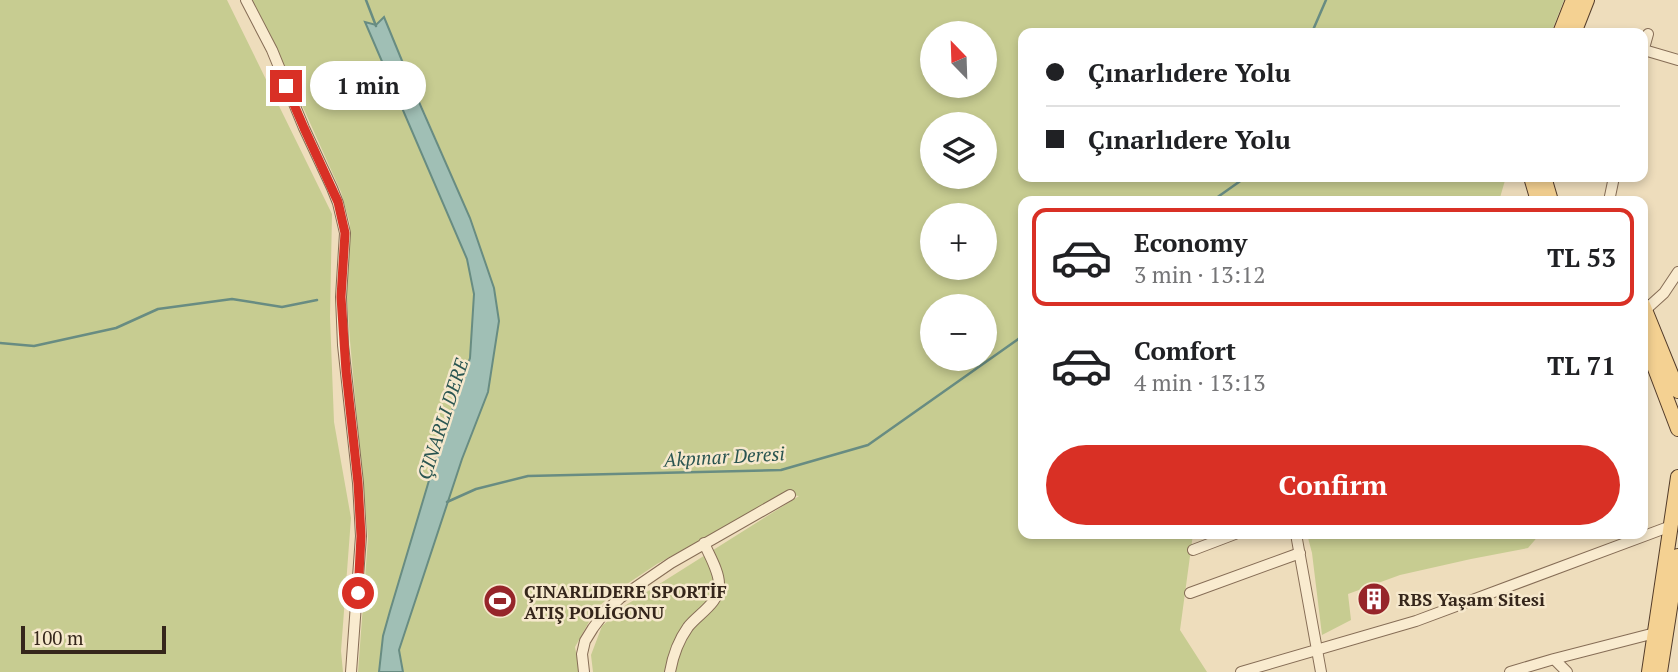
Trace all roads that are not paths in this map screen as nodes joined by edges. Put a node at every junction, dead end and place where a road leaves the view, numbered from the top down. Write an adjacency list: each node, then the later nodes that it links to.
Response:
1 (246, 0): 29 (street)
2 (1573, 0): 4 (main road)
3 (1587, 0): 5 (main road)
4 (1562, 28)
5 (1576, 28)
6 (1648, 52): 7 (street)
7 (1678, 60)
8 (1678, 272): 9 (street)
9 (1648, 306)
10 (1648, 319): 12 (main road)
11 (1648, 350): 13 (main road)
12 (1678, 391)
13 (1678, 429)
14 (1678, 484): 16 (main road)
15 (790, 495): 21 (street)
16 (1671, 526): 17 (street); 26 (main road)
17 (1648, 535)
18 (1222, 539): 22 (street)
19 (1297, 539): 23 (street)
20 (1636, 539): 27 (street)
21 (705, 543): 30 (street); 31 (street)
22 (1193, 550)
23 (1300, 553): 25 (street); 27 (street)
24 (1678, 556): 26 (main road)
25 (1190, 593)
26 (1667, 631): 28 (street); 36 (main road); 37 (main road)
27 (1318, 648): 32 (street); 33 (street)
28 (1554, 659): 34 (street); 35 (street)
29 (351, 672)
30 (584, 672)
31 (670, 672)
32 (1241, 672)
33 (1321, 672)
34 (1510, 672)
35 (1567, 672)
36 (1649, 672)
37 (1661, 672)

